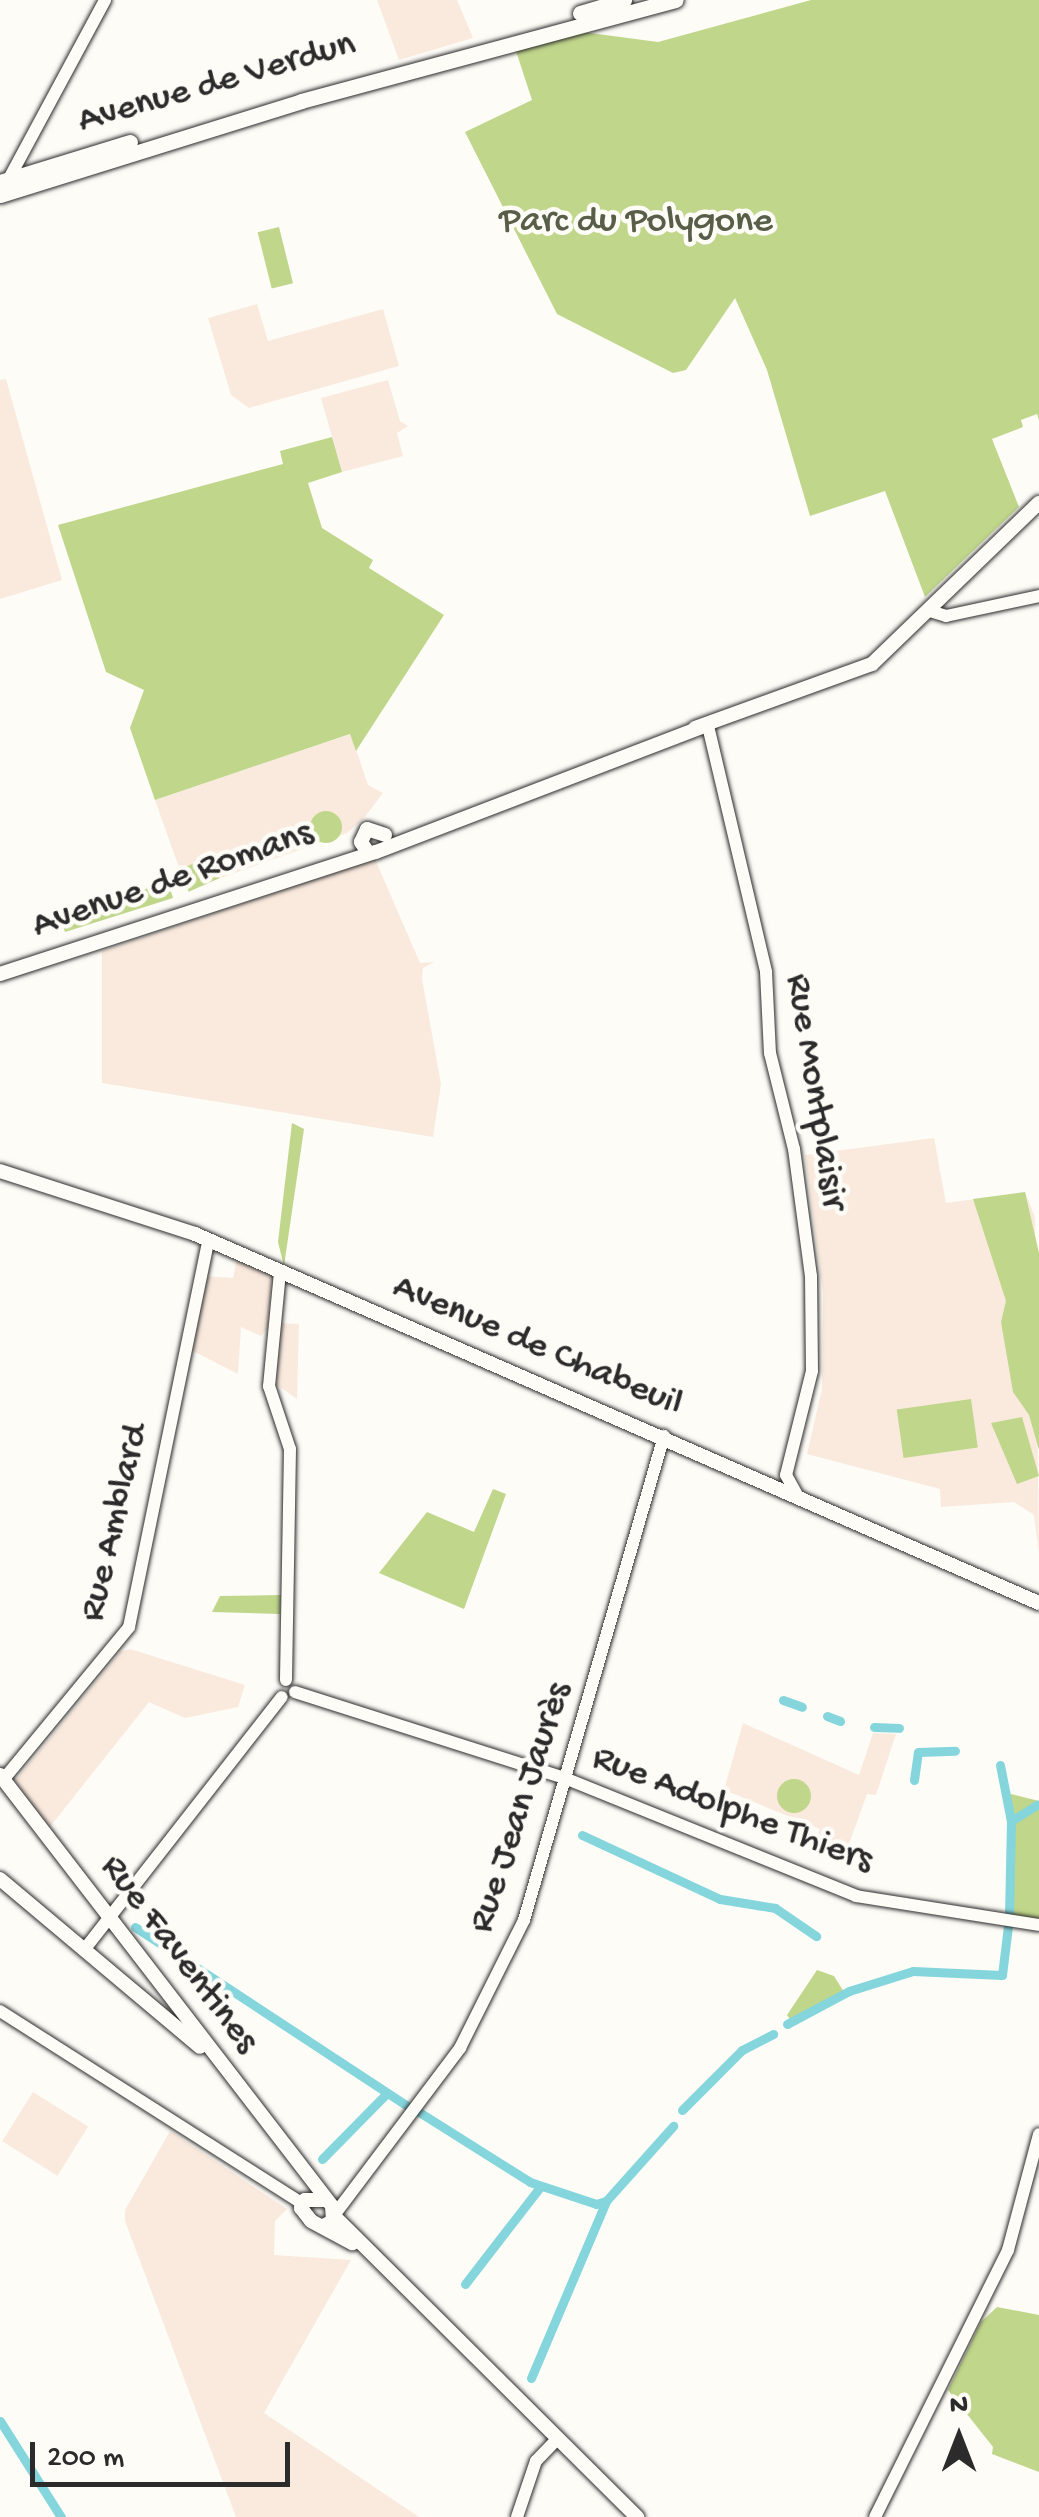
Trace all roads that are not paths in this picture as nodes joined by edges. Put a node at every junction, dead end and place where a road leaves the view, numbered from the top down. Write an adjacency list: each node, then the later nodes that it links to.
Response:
1 (105, 0): 4 (street)
2 (624, 0): 4 (main road, Avenue de Verdun)
3 (676, 0): 4 (main road, Avenue de Verdun)
4 (2, 187)
5 (1039, 503): 7 (main road)
6 (1039, 596): 7 (street)
7 (930, 611): 8 (main road)
8 (705, 726): 9 (main road); 17 (street, Rue Montplaisir)
9 (384, 841): 10 (main road); 10 (main road)
10 (364, 846): 11 (main road, Avenue de Romans); 12 (main road, Avenue de Romans)
11 (0, 965)
12 (0, 974)
13 (0, 1171): 14 (main road, Avenue de Chabeuil)
14 (208, 1241): 15 (main road, Avenue de Chabeuil); 22 (street, Rue Amblard)
15 (280, 1272): 16 (main road, Avenue de Chabeuil); 21 (street)
16 (664, 1436): 18 (main road, Avenue de Chabeuil); 23 (street, Rue Jean Jaurès)
17 (787, 1470): 18 (street); 19 (street)
18 (757, 1478): 19 (main road, Avenue de Chabeuil)
19 (808, 1502): 20 (main road, Avenue de Chabeuil)
20 (1039, 1603)
21 (288, 1694): 23 (street, Rue Adolphe Thiers); 25 (street)
22 (2, 1778): 25 (main road, Rue Faventines)
23 (566, 1779): 26 (street, Rue Adolphe Thiers); 34 (street, Rue Jean Jaurès)
24 (0, 1879): 27 (main road)
25 (110, 1920): 27 (street); 29 (main road, Rue Faventines)
26 (1039, 1926)
27 (84, 1950): 29 (main road)
28 (0, 2011): 33 (street)
29 (179, 2022): 31 (main road, Rue Faventines)
30 (1039, 2134): 38 (street)
31 (304, 2174): 32 (main road, Rue Faventines); 33 (main road)
32 (325, 2200): 33 (main road); 34 (main road, Rue Faventines)
33 (303, 2202): 34 (main road)
34 (331, 2219): 35 (main road)
35 (557, 2439): 36 (street); 37 (main road)
36 (517, 2517)
37 (637, 2517)
38 (874, 2517)

